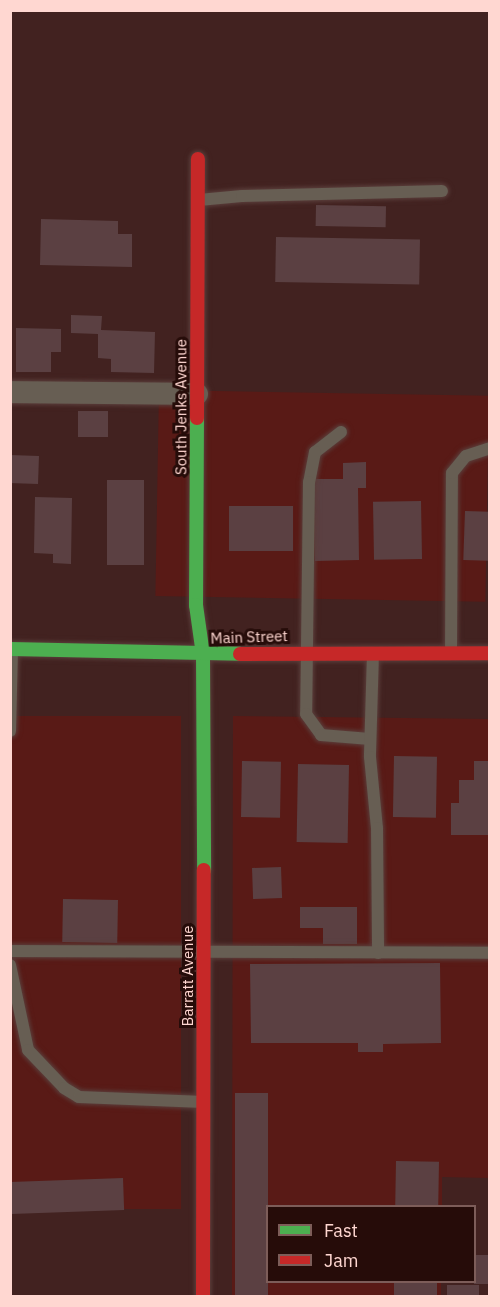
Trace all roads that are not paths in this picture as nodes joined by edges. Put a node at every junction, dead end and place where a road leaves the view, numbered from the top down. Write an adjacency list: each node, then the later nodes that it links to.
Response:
1 (198, 159): 3 (street, South Jenks Avenue)
2 (442, 191): 3 (lane)
3 (198, 200): 5 (street, South Jenks Avenue)
4 (10, 392): 5 (street)
5 (197, 394): 13 (street, South Jenks Avenue)
6 (341, 432): 9 (lane)
7 (489, 448): 11 (lane)
8 (11, 649): 13 (street, Main Street); 14 (lane)
9 (306, 652): 10 (street, Main Street); 13 (street, Main Street); 15 (lane)
10 (372, 652): 11 (street, Main Street); 15 (lane)
11 (451, 652): 12 (street, Main Street)
12 (489, 653)
13 (203, 655): 17 (street, Barratt Avenue)
14 (10, 731)
15 (370, 739): 18 (lane)
16 (10, 951): 17 (lane)
17 (205, 952): 18 (lane); 21 (street, Barratt Avenue)
18 (378, 953): 19 (lane)
19 (489, 953)
20 (10, 965): 21 (lane)
21 (205, 1102): 22 (street, Barratt Avenue)
22 (203, 1296)

